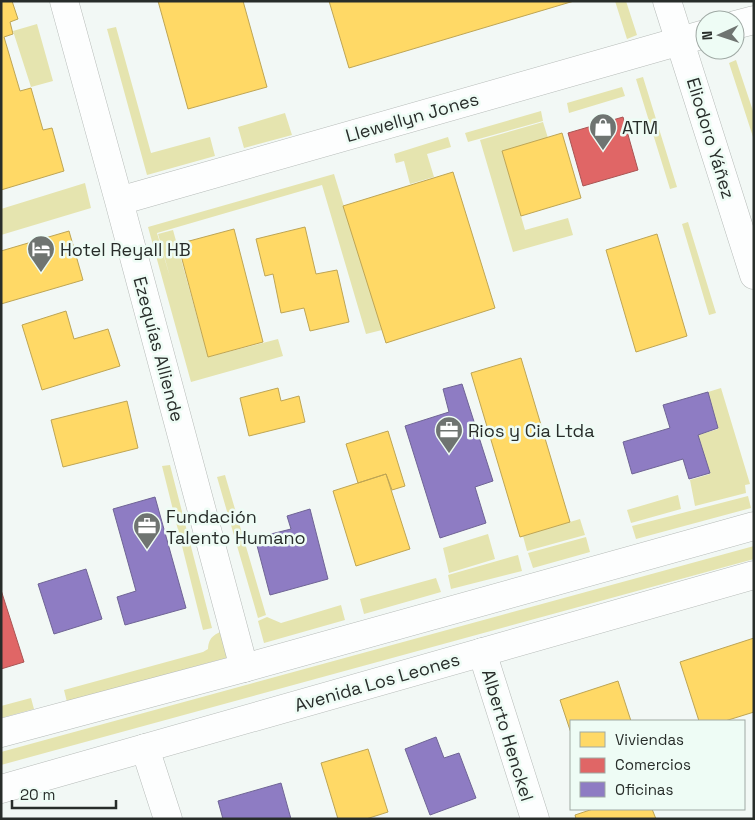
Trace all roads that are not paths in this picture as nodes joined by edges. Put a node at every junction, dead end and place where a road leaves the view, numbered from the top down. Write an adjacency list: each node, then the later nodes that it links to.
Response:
1 (64, 1): 4 (main road, Ezequías Alliende)
2 (667, 1): 3 (main road, Eliodoro Yáñez)
3 (692, 37): 4 (main road, Llewellyn Jones); 5 (main road, Eliodoro Yáñez)
4 (118, 201): 9 (main road, Ezequías Alliende)
5 (754, 275)
6 (754, 526): 9 (main road)
7 (754, 575): 8 (main road, Avenida Los Leones)
8 (482, 652): 11 (main road, Avenida Los Leones); 14 (main road, Alberto Henckel)
9 (244, 668): 10 (main road)
10 (1, 734)
11 (145, 748): 12 (main road, Avenida Los Leones); 13 (main road)
12 (1, 789)
13 (168, 819)
14 (535, 819)

